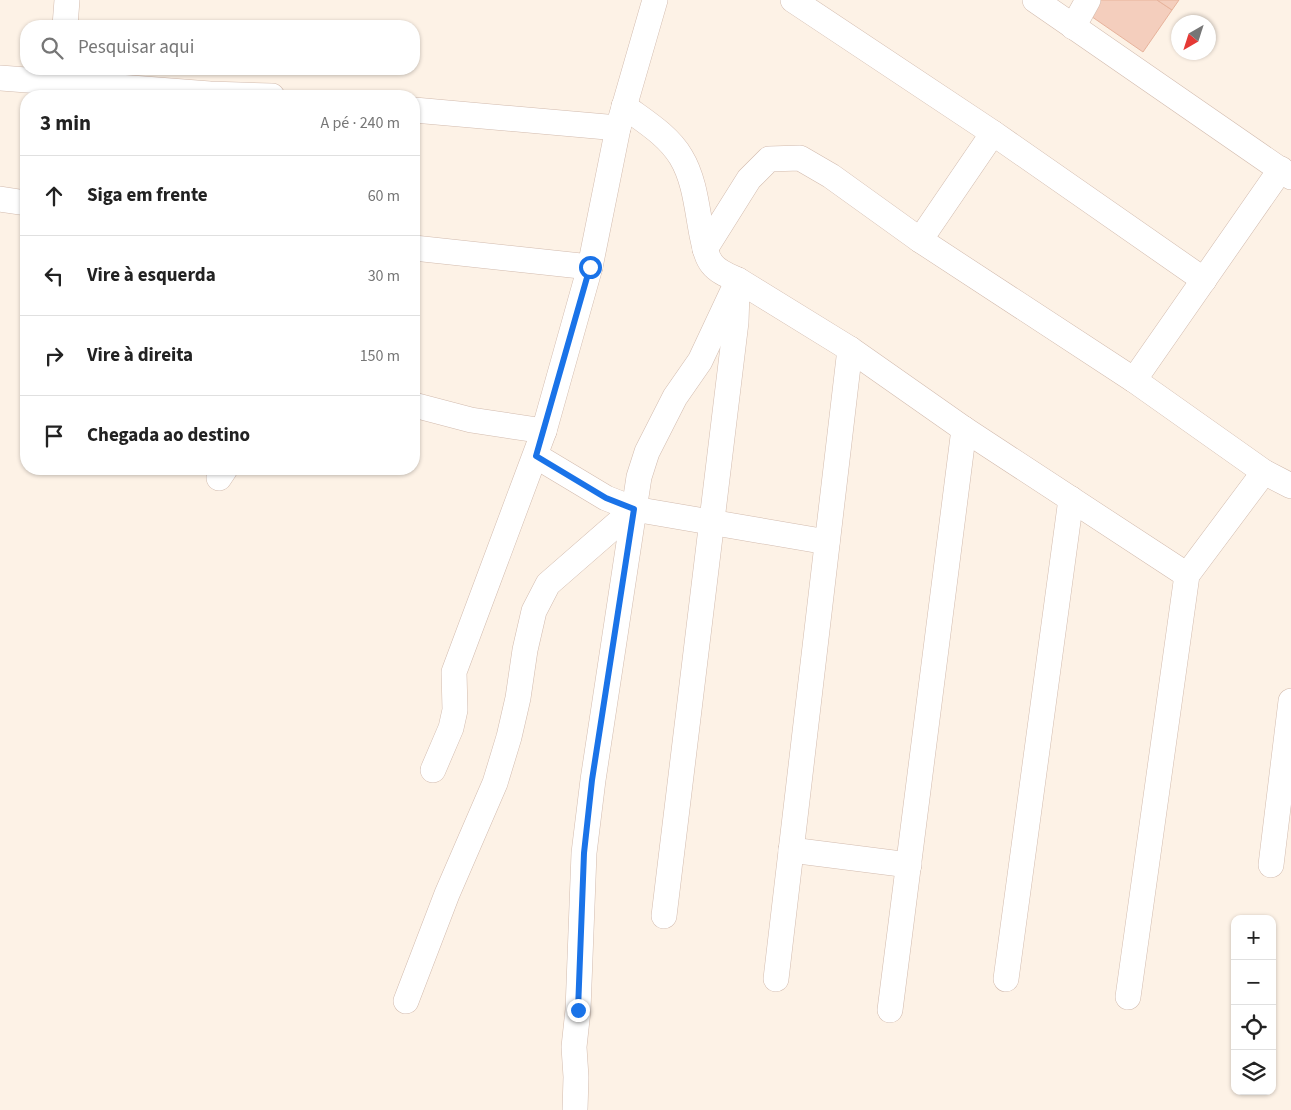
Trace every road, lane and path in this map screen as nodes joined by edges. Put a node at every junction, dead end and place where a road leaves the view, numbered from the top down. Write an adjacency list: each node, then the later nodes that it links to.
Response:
1 (67, 0): 6 (street)
2 (655, 0): 12 (street)
3 (793, 0): 13 (street)
4 (1034, 0): 7 (street)
5 (1088, 0): 7 (street)
6 (65, 20)
7 (1072, 27): 14 (street)
8 (62, 75): 9 (street); 10 (street)
9 (0, 78)
10 (179, 90)
11 (420, 110): 12 (street)
12 (621, 117): 19 (street); 20 (street)
13 (993, 133): 17 (street); 22 (street)
14 (1286, 173): 22 (street)
15 (0, 199): 16 (street)
16 (20, 202)
17 (920, 240): 19 (street); 24 (street)
18 (420, 249): 20 (street)
19 (705, 249): 21 (street)
20 (590, 267): 27 (street)
21 (738, 280): 23 (street); 32 (street); 33 (street)
22 (1204, 280): 24 (street)
23 (850, 349): 26 (street); 34 (street)
24 (1134, 380): 29 (street)
25 (420, 406): 27 (street)
26 (964, 429): 31 (street); 39 (street)
27 (544, 431): 28 (street)
28 (536, 456): 32 (street); 37 (street)
29 (1264, 472): 30 (street); 35 (street)
30 (1291, 486)
31 (1071, 499): 35 (street); 43 (street)
32 (634, 509): 33 (street); 45 (street); 47 (street)
33 (712, 523): 34 (street); 41 (street)
34 (827, 542): 38 (street)
35 (1187, 576): 44 (street)
36 (1291, 701): 40 (street)
37 (434, 770)
38 (791, 850): 39 (street); 42 (street)
39 (909, 865): 46 (street)
40 (1271, 866)
41 (664, 916)
42 (776, 978)
43 (1006, 979)
44 (1128, 997)
45 (406, 1001)
46 (890, 1010)
47 (575, 1110)

